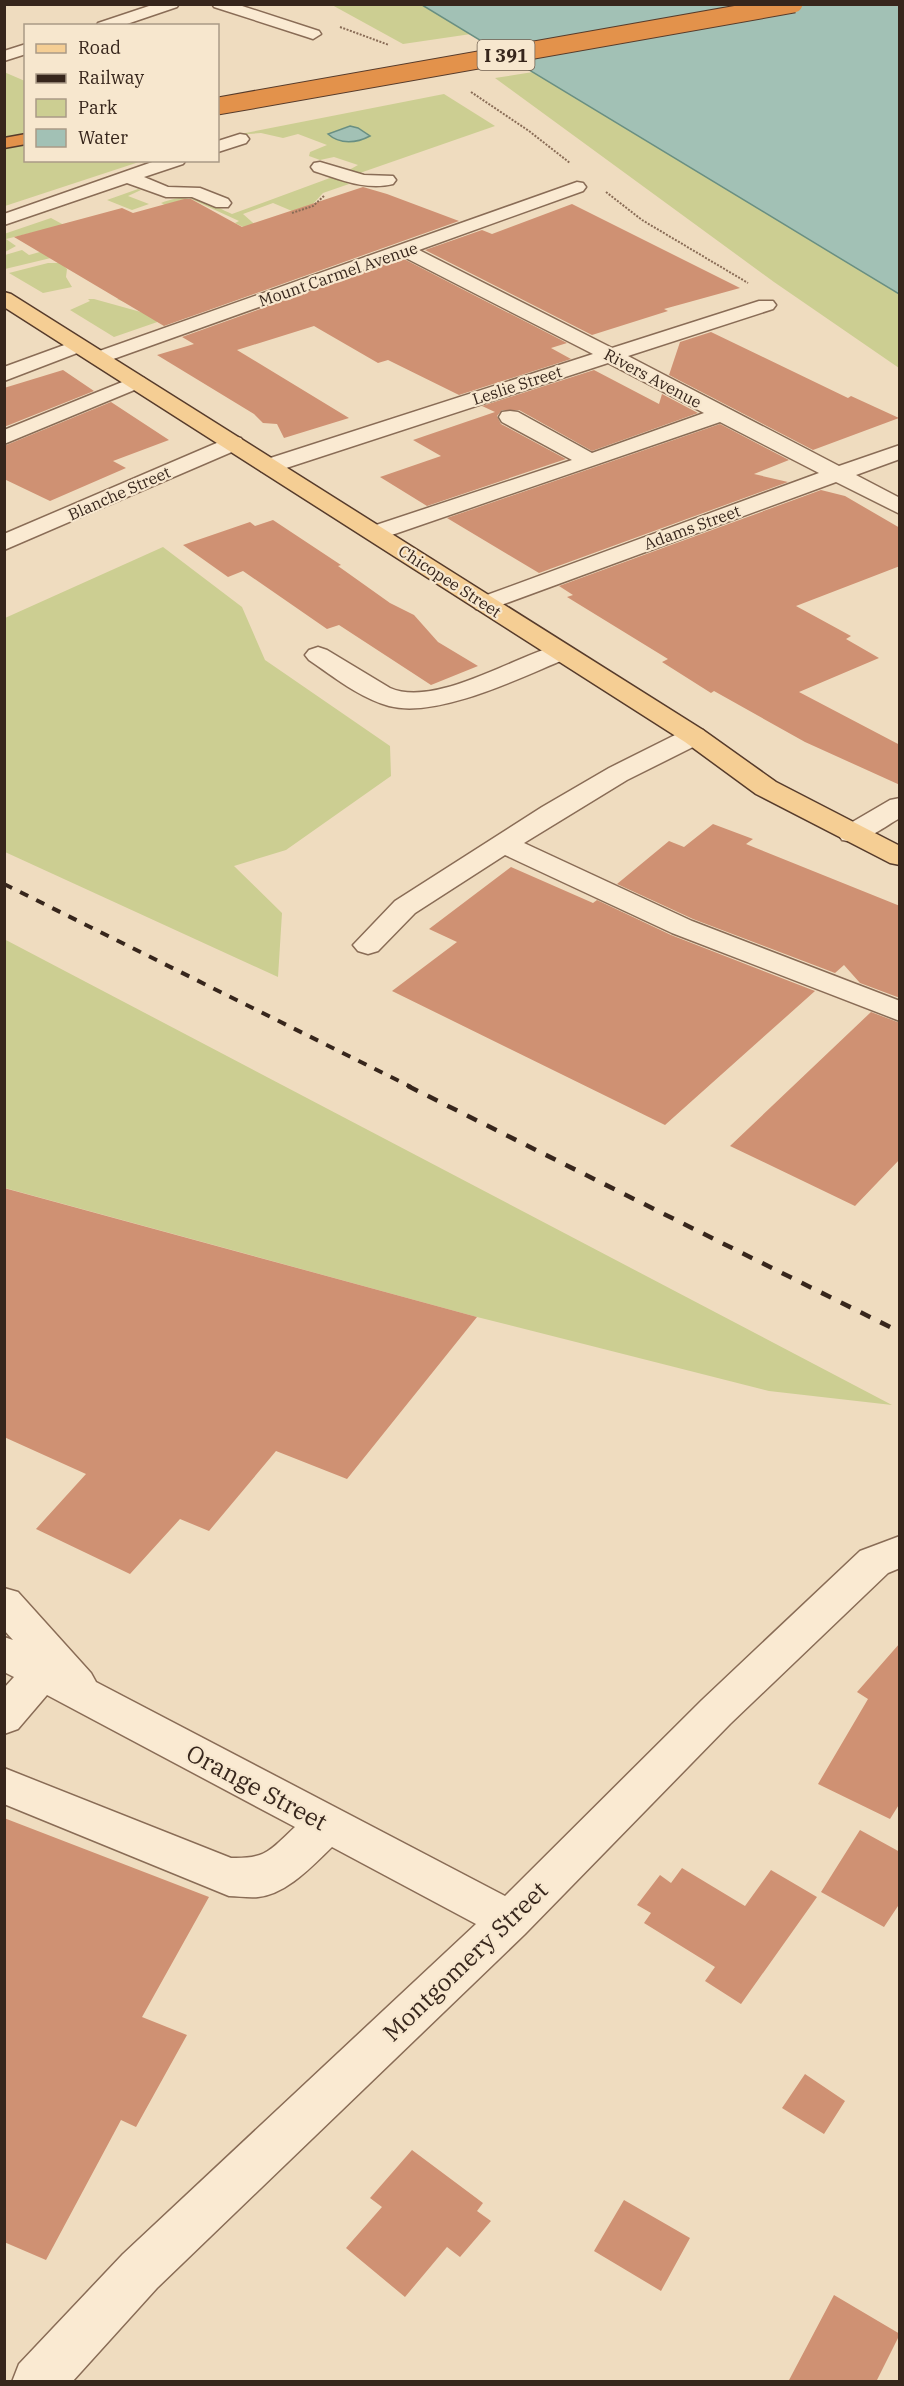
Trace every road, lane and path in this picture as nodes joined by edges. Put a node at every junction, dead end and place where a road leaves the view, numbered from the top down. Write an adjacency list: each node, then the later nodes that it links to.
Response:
1 (172, 4): 4 (street)
2 (219, 4): 6 (street)
3 (794, 4): 11 (highway, I 391, bridge)
4 (110, 24)
5 (348, 29): 7 (path)
6 (313, 34)
7 (390, 45)
8 (24, 50): 9 (street)
9 (4, 56)
10 (464, 87): 18 (path)
11 (219, 106)
12 (24, 139): 14 (highway)
13 (240, 139): 15 (street)
14 (4, 143)
15 (219, 147)
16 (171, 162): 19 (street)
17 (320, 167): 20 (street)
18 (575, 167)
19 (127, 177): 23 (street); 26 (street)
20 (387, 180)
21 (577, 188): 25 (street, Mount Carmel Avenue)
22 (605, 191): 28 (path)
23 (222, 202)
24 (467, 209): 25 (street)
25 (492, 218): 27 (street, Mount Carmel Avenue)
26 (4, 220)
27 (405, 250): 31 (street, Mount Carmel Avenue); 32 (street, Rivers Avenue)
28 (753, 285)
29 (4, 298): 31 (main road, Chicopee Street)
30 (766, 305): 32 (street, Leslie Street)
31 (88, 352): 33 (street, Mount Carmel Avenue); 34 (main road, Chicopee Street)
32 (608, 355): 35 (street, Rivers Avenue); 41 (street, Leslie Street)
33 (4, 375)
34 (137, 382): 37 (street); 38 (main road, Chicopee Street)
35 (721, 414): 40 (street); 42 (street, Rivers Avenue)
36 (510, 417): 40 (street)
37 (4, 438)
38 (233, 443): 41 (main road, Chicopee Street); 45 (street, Blanche Street)
39 (900, 451): 42 (street, Adams Street)
40 (590, 461): 44 (street)
41 (269, 466): 44 (main road, Chicopee Street)
42 (835, 474): 43 (street, Rivers Avenue); 46 (street, Adams Street)
43 (900, 507)
44 (375, 533): 46 (main road, Chicopee Street)
45 (4, 543)
46 (485, 604): 47 (main road, Chicopee Street)
47 (561, 652): 48 (street); 49 (main road, Chicopee Street)
48 (318, 655)
49 (694, 736): 51 (main road, Chicopee Street); 52 (street)
50 (900, 806): 51 (street)
51 (852, 834): 53 (main road, Chicopee Street)
52 (503, 844): 54 (street); 55 (street)
53 (900, 857)
54 (368, 945)
55 (900, 1012)
56 (900, 1551): 64 (street, Montgomery Street)
57 (4, 1603): 60 (street)
58 (4, 1653): 59 (street, Orange Street)
59 (41, 1674): 60 (street, Orange Street); 61 (street)
60 (88, 1697): 63 (street, Orange Street)
61 (4, 1718)
62 (4, 1785): 63 (street)
63 (328, 1824): 64 (street, Orange Street)
64 (510, 1920): 65 (street, Montgomery Street)
65 (37, 2382)

